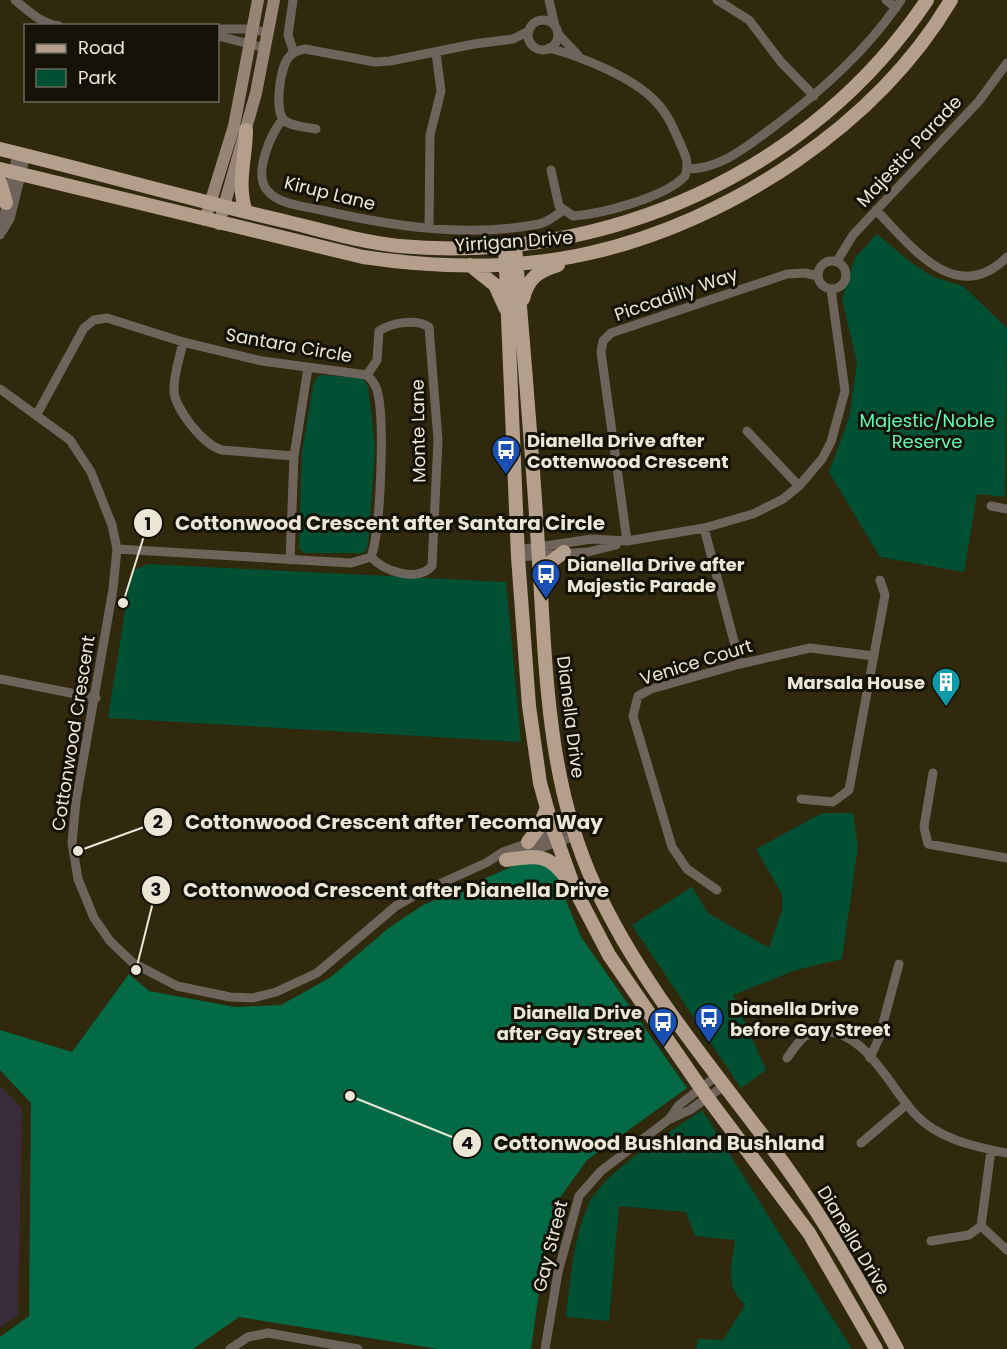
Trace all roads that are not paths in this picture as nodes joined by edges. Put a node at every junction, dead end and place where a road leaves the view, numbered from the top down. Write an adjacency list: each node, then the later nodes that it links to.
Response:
1 (15, 0): 12 (street)
2 (258, 0): 14 (street)
3 (274, 0): 17 (street)
4 (293, 0): 25 (street)
5 (548, 0): 11 (street); 15 (street)
6 (717, 0): 28 (street)
7 (886, 0): 10 (street)
8 (927, 0): 48 (main road, Yirrigan Drive)
9 (951, 0): 47 (main road, Yirrigan Drive)
10 (898, 4): 28 (street)
11 (539, 21): 15 (street); 16 (street)
12 (49, 24)
13 (219, 29): 14 (street)
14 (253, 29): 17 (street); 20 (street)
15 (556, 30): 23 (street); 26 (street)
16 (529, 31): 19 (street); 21 (street)
17 (268, 33): 22 (street)
18 (219, 36): 20 (street)
19 (500, 42): 21 (street); 24 (street)
20 (249, 45): 22 (street); 39 (street)
21 (532, 45): 23 (street)
22 (266, 48): 31 (street)
23 (549, 48): 26 (street)
24 (436, 52): 25 (street); 45 (street)
25 (294, 53): 29 (street)
26 (582, 59): 34 (street)
27 (1007, 63): 41 (street, Majestic Parade)
28 (814, 96): 34 (street)
29 (283, 119): 30 (street); 45 (street, Kirup Lane)
30 (316, 129)
31 (246, 130): 39 (street); 42 (main road)
32 (0, 149): 33 (main road, Yirrigan Drive)
33 (22, 154): 36 (street); 39 (main road, Yirrigan Drive)
34 (687, 169): 40 (street)
35 (551, 170): 40 (street)
36 (11, 172): 38 (street); 43 (main road, Yirrigan Drive); 46 (street)
37 (0, 182): 38 (main road)
38 (6, 203): 46 (street)
39 (217, 206): 42 (main road, Yirrigan Drive); 43 (street); 44 (street)
40 (562, 210): 45 (street, Kirup Lane)
41 (876, 210): 49 (street); 50 (street, Majestic Parade)
42 (246, 212): 48 (main road, Yirrigan Drive)
43 (205, 220): 44 (main road, Yirrigan Drive)
44 (219, 224): 52 (main road, Yirrigan Drive)
45 (429, 227)
46 (0, 234)
47 (633, 241): 51 (main road, Yirrigan Drive); 55 (main road)
48 (510, 246): 51 (main road, Dianella Drive)
49 (1007, 258)
50 (837, 261): 53 (street); 54 (street)
51 (512, 263): 52 (main road, Yirrigan Drive); 55 (main road, Dianella Drive)
52 (471, 265): 55 (main road)
53 (818, 276): 54 (street); 67 (street, Piccadilly Way)
54 (831, 289): 63 (street)
55 (514, 313): 69 (main road, Dianella Drive); 71 (main road, Dianella Drive)
56 (183, 342): 57 (street, Santara Circle); 60 (street, Santara Circle); 62 (street)
57 (308, 368): 58 (street, Santara Circle); 62 (street)
58 (367, 375): 72 (street, Santara Circle); 72 (street, Monte Lane)
59 (0, 389): 60 (street, Cottonwood Crescent)
60 (37, 414): 68 (street, Cottonwood Crescent)
61 (747, 431): 63 (street)
62 (294, 456): 73 (street)
63 (799, 486): 66 (street)
64 (991, 506): 65 (street)
65 (1007, 509)
66 (704, 528): 67 (street); 77 (street)
67 (624, 542): 69 (street); 70 (street)
68 (117, 549): 73 (street); 79 (street, Cottonwood Crescent)
69 (539, 552): 70 (street); 71 (street); 74 (main road, Dianella Drive)
70 (564, 552): 74 (main road)
71 (518, 554): 82 (main road, Dianella Drive)
72 (371, 557): 73 (street)
73 (290, 560)
74 (540, 570): 83 (main road, Dianella Drive)
75 (880, 580): 76 (street)
76 (874, 656): 77 (street, Venice Court); 81 (street)
77 (740, 663): 90 (street, Venice Court)
78 (0, 679): 79 (street)
79 (96, 698): 88 (street, Cottonwood Crescent)
80 (933, 773): 86 (street)
81 (801, 799)
82 (547, 808): 84 (main road, Dianella Drive); 85 (main road)
83 (574, 832): 84 (street, Cottonwood Crescent); 94 (main road, Dianella Drive)
84 (556, 838): 85 (street, Cottonwood Crescent); 87 (street, Cottonwood Crescent); 89 (main road, Dianella Drive)
85 (528, 842): 88 (street, Cottonwood Crescent)
86 (1007, 858)
87 (506, 860): 88 (street, Cottonwood Crescent); 89 (main road)
88 (486, 863)
89 (575, 890): 95 (main road, Dianella Drive)
90 (717, 890)
91 (899, 964): 93 (street)
92 (787, 1058): 93 (street)
93 (870, 1058): 96 (street)
94 (722, 1080): 95 (street, Gay Street); 107 (main road, Dianella Drive)
95 (704, 1092): 105 (street, Gay Street); 106 (main road, Dianella Drive)
96 (907, 1104): 97 (street); 98 (street)
97 (861, 1143)
98 (991, 1150): 99 (street); 100 (street)
99 (1007, 1154)
100 (981, 1226): 101 (street); 102 (street)
101 (931, 1241)
102 (1007, 1250)
103 (230, 1349): 104 (street)
104 (358, 1349)
105 (545, 1349)
106 (876, 1349)
107 (897, 1349)

